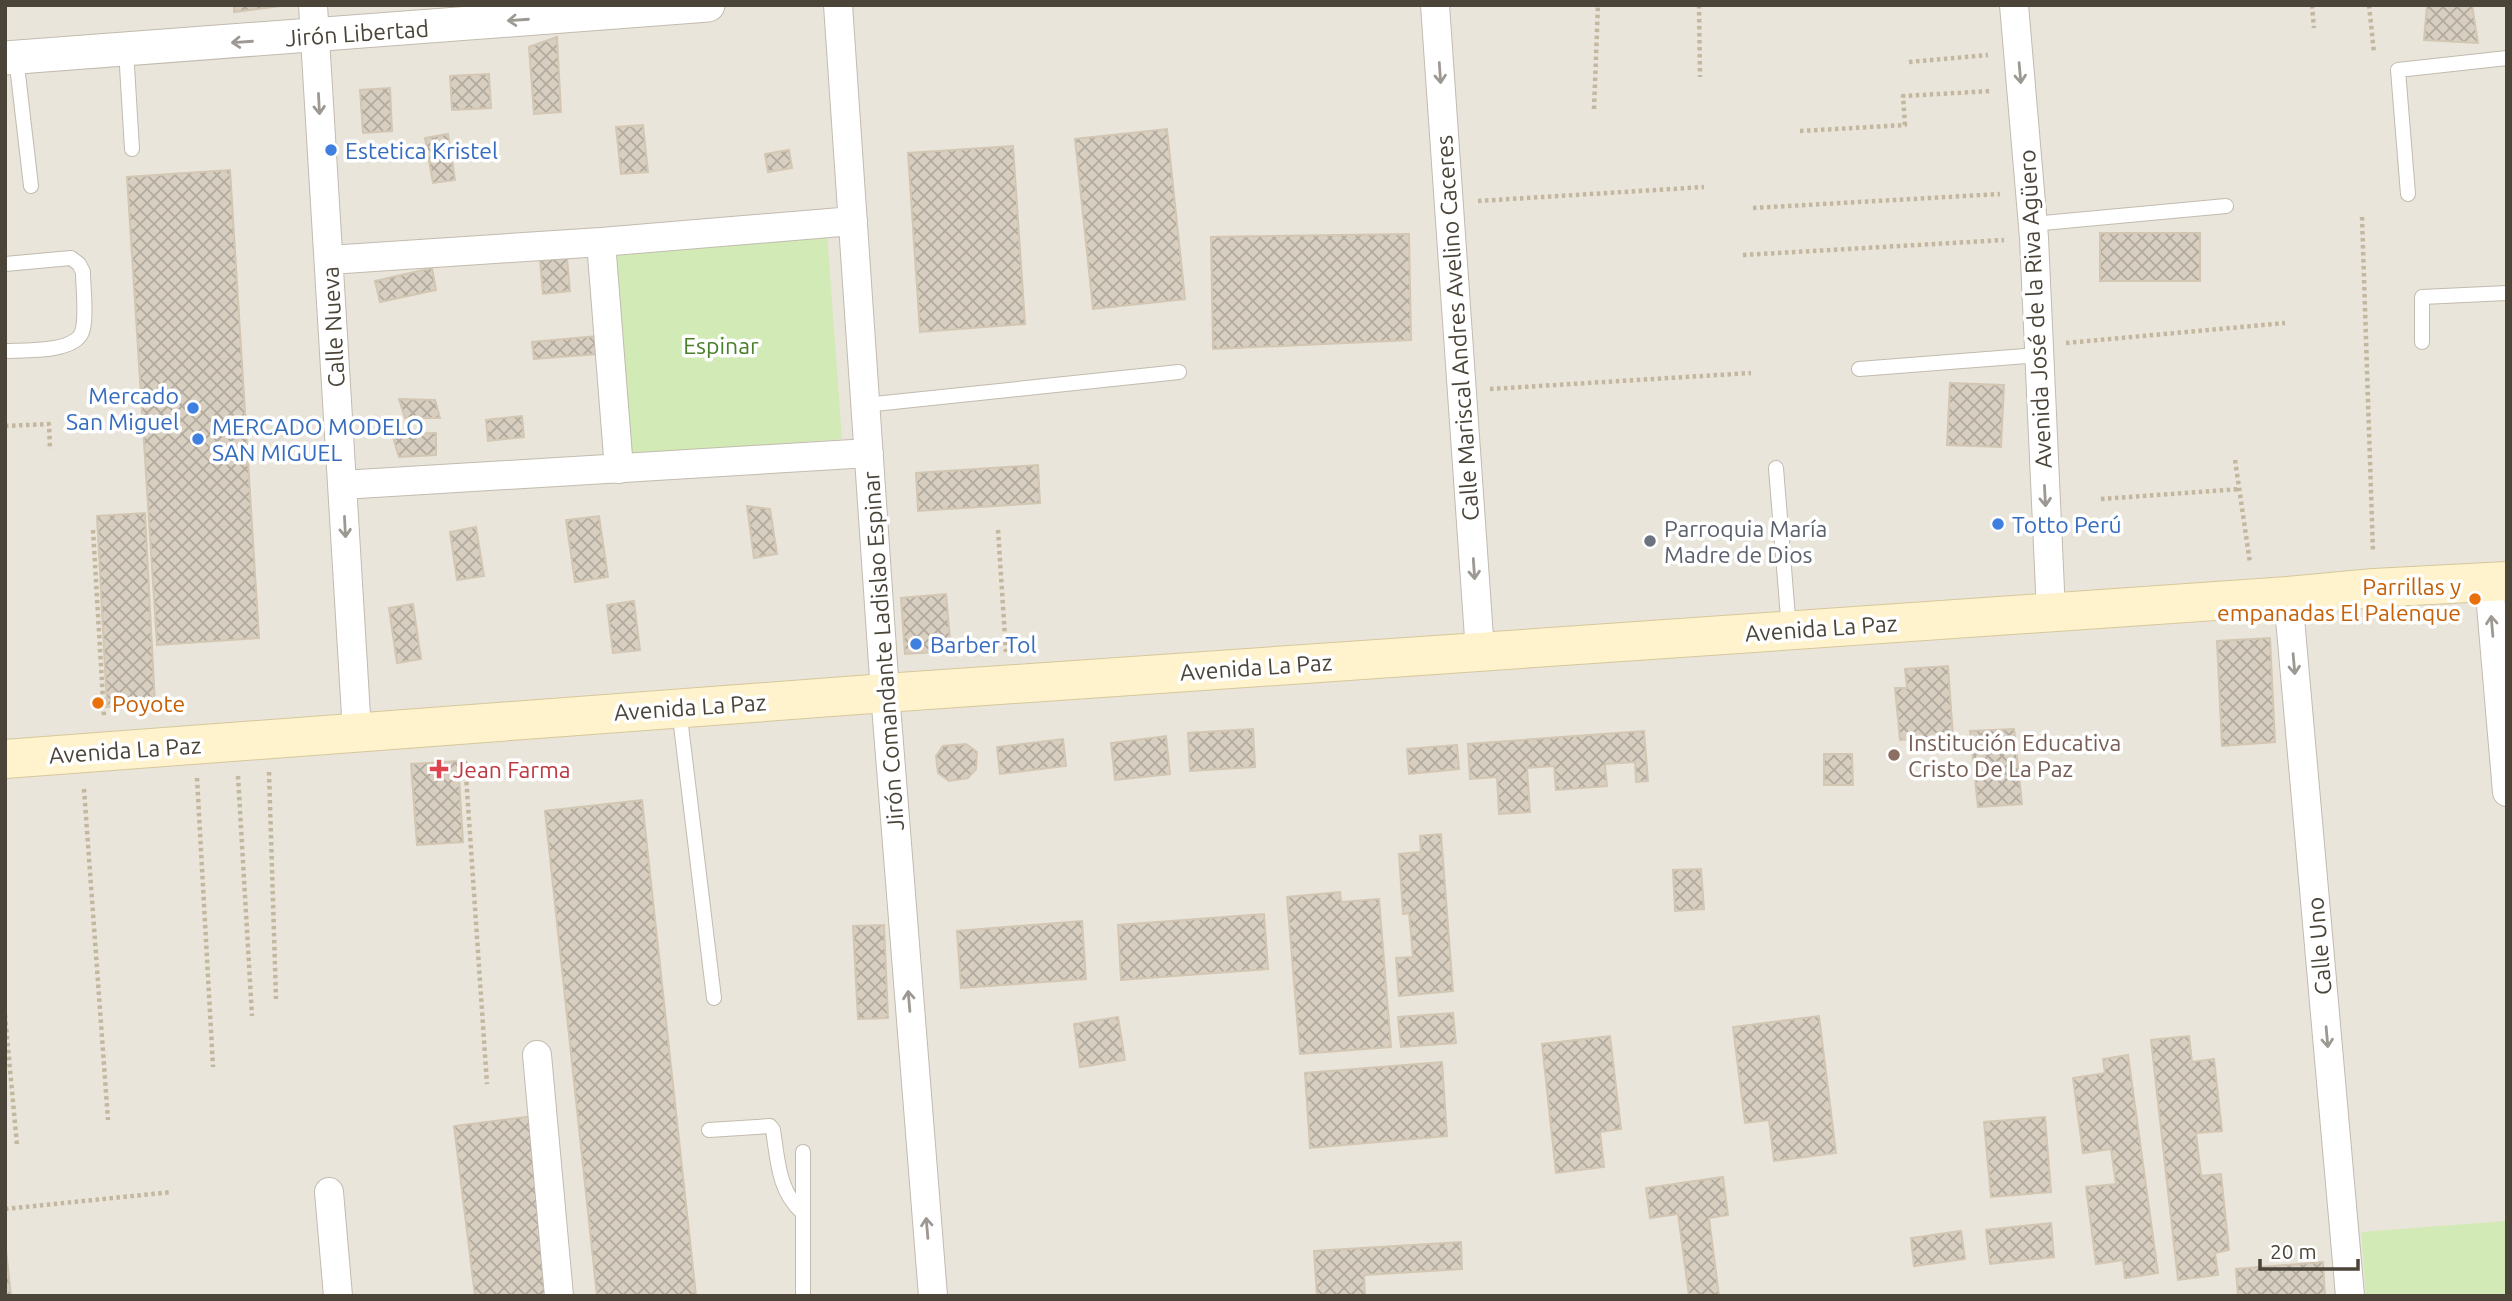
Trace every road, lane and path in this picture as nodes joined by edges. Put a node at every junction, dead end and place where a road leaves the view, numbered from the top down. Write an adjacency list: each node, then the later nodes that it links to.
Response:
1 (708, 5): 9 (street, Jirón Libertad, one-way to 9)
2 (838, 5): 30 (street, Jirón Comandante Ladislao Espinar)
3 (1435, 5): 26 (street, Calle Mariscal Andres Avelino Caceres, one-way to 26)
4 (1598, 5): 19 (path)
5 (1699, 5): 17 (path)
6 (2014, 5): 12 (street, Avenida José de la Riva Agüero)
7 (2312, 5): 10 (path)
8 (2370, 5): 13 (path)
9 (314, 21): 11 (street, Jirón Libertad, one-way to 11); 34 (street, Calle Nueva, one-way to 34)
10 (2315, 28)
11 (125, 50): 14 (street, Jirón Libertad); 21 (lane)
12 (2018, 53): 16 (path); 18 (street, Avenida José de la Riva Agüero, one-way to 18)
13 (2374, 53)
14 (11, 57): 22 (lane)
15 (2507, 58): 25 (lane)
16 (1909, 62)
17 (1700, 77)
18 (2021, 89): 20 (path); 24 (street, Avenida José de la Riva Agüero)
19 (1594, 109)
20 (1800, 131)
21 (132, 149)
22 (31, 186)
23 (1704, 187): 26 (path)
24 (2030, 192): 28 (path); 31 (street, Avenida José de la Riva Agüero)
25 (2409, 194)
26 (1448, 203): 44 (street, Calle Mariscal Andres Avelino Caceres)
27 (2227, 206): 31 (lane)
28 (1753, 208)
29 (2362, 217): 58 (path)
30 (853, 221): 32 (street); 45 (street, Jirón Comandante Ladislao Espinar)
31 (2033, 232): 33 (path); 39 (street, Avenida José de la Riva Agüero)
32 (601, 242): 34 (street); 50 (street)
33 (1743, 256)
34 (329, 260): 52 (street, Calle Nueva)
35 (5, 264): 40 (lane)
36 (2507, 293): 38 (lane)
37 (2285, 323): 39 (path)
38 (2421, 342)
39 (2039, 350): 41 (lane); 60 (street, Avenida José de la Riva Agüero, one-way to 60)
40 (5, 351)
41 (1858, 369)
42 (1179, 372): 45 (lane)
43 (1751, 373): 44 (path)
44 (1462, 391): 62 (street, Calle Mariscal Andres Avelino Caceres, one-way to 62)
45 (865, 405): 48 (street, Jirón Comandante Ladislao Espinar)
46 (5, 426): 47 (path)
47 (50, 450)
48 (869, 453): 50 (street); 64 (street, Jirón Comandante Ladislao Espinar)
49 (2235, 460): 53 (path)
50 (619, 468): 52 (street)
51 (1776, 468): 61 (lane)
52 (342, 485): 67 (street, Calle Nueva, one-way to 67)
53 (2240, 489): 54 (path); 59 (path)
54 (2101, 499)
55 (93, 530): 70 (path)
56 (998, 530): 63 (path)
57 (2498, 581): 58 (main road, Avenida La Paz); 72 (street, one-way to 57)
58 (2374, 588): 59 (main road, Avenida La Paz)
59 (2271, 597): 60 (main road, Avenida La Paz); 92 (street, Calle Uno, one-way to 92)
60 (2051, 612): 61 (main road, Avenida La Paz)
61 (1789, 630): 62 (main road, Avenida La Paz)
62 (1480, 652): 63 (main road, Avenida La Paz)
63 (1008, 684): 64 (main road, Avenida La Paz)
64 (885, 692): 65 (main road, Avenida La Paz); 91 (street, Jirón Comandante Ladislao Espinar, one-way to 64)
65 (678, 708): 66 (main road, Avenida La Paz); 73 (lane)
66 (463, 724): 67 (main road, Avenida La Paz); 79 (path)
67 (357, 732): 68 (main road, Avenida La Paz)
68 (252, 740): 69 (main road, Avenida La Paz); 74 (path); 76 (path)
69 (195, 744): 70 (main road, Avenida La Paz); 78 (path)
70 (93, 752): 71 (main road, Avenida La Paz); 80 (path)
71 (5, 759)
72 (2507, 792)
73 (714, 998)
74 (276, 999)
75 (5, 1015): 82 (path)
76 (253, 1016)
77 (537, 1055): 89 (street)
78 (213, 1067)
79 (487, 1084)
80 (108, 1120)
81 (709, 1130): 87 (lane)
82 (16, 1145)
83 (803, 1152): 87 (lane)
84 (172, 1192): 86 (path)
85 (329, 1192): 88 (street)
86 (5, 1209)
87 (803, 1213): 90 (lane)
88 (338, 1296)
89 (559, 1296)
90 (803, 1296)
91 (933, 1296)
92 (2350, 1296)

